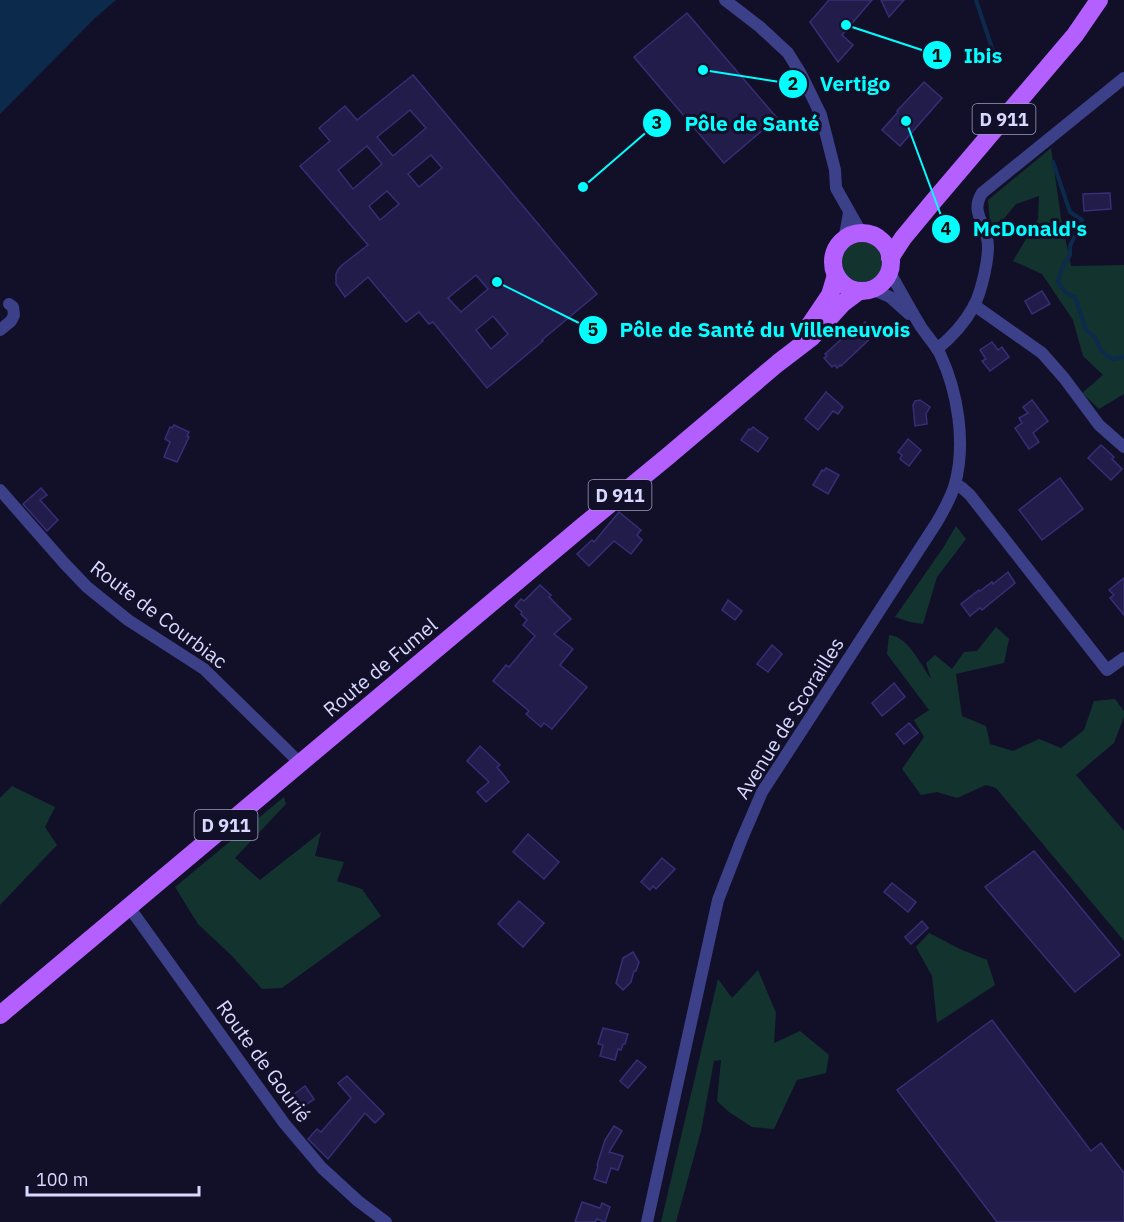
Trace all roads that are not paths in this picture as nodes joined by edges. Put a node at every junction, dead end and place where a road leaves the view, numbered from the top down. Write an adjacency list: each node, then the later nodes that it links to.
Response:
1 (725, 0): 7 (street)
2 (1099, 0): 4 (main road, D 911)
3 (1114, 0): 4 (main road, D 911)
4 (1075, 35): 6 (main road, D 911)
5 (1124, 78): 14 (street)
6 (932, 203): 8 (main road, D 911); 10 (main road, D 911)
7 (849, 213): 8 (street); 9 (street)
8 (869, 235): 9 (main road); 10 (main road)
9 (844, 240): 11 (main road)
10 (890, 264): 12 (main road); 15 (street, Avenue de Scorailles)
11 (836, 275): 12 (main road); 18 (main road, Route de Fumel / D 911)
12 (866, 290): 15 (street, Avenue de Scorailles); 18 (main road, Route de Fumel / D 911)
13 (9, 304): 16 (street)
14 (974, 305): 17 (street); 19 (street)
15 (922, 328): 17 (street, Avenue de Scorailles)
16 (0, 330)
17 (937, 349): 20 (street, Avenue de Scorailles)
18 (789, 355): 23 (main road, Route de Fumel / D 911)
19 (1124, 447)
20 (955, 484): 22 (street); 27 (street, Avenue de Scorailles)
21 (0, 490): 23 (street, Route de Courbiac)
22 (1124, 658)
23 (300, 763): 24 (main road, Route de Fumel / D 911)
24 (129, 907): 25 (main road, Route de Fumel / D 911); 26 (street, Route de Gourié)
25 (0, 1015)
26 (386, 1222)
27 (647, 1222)

